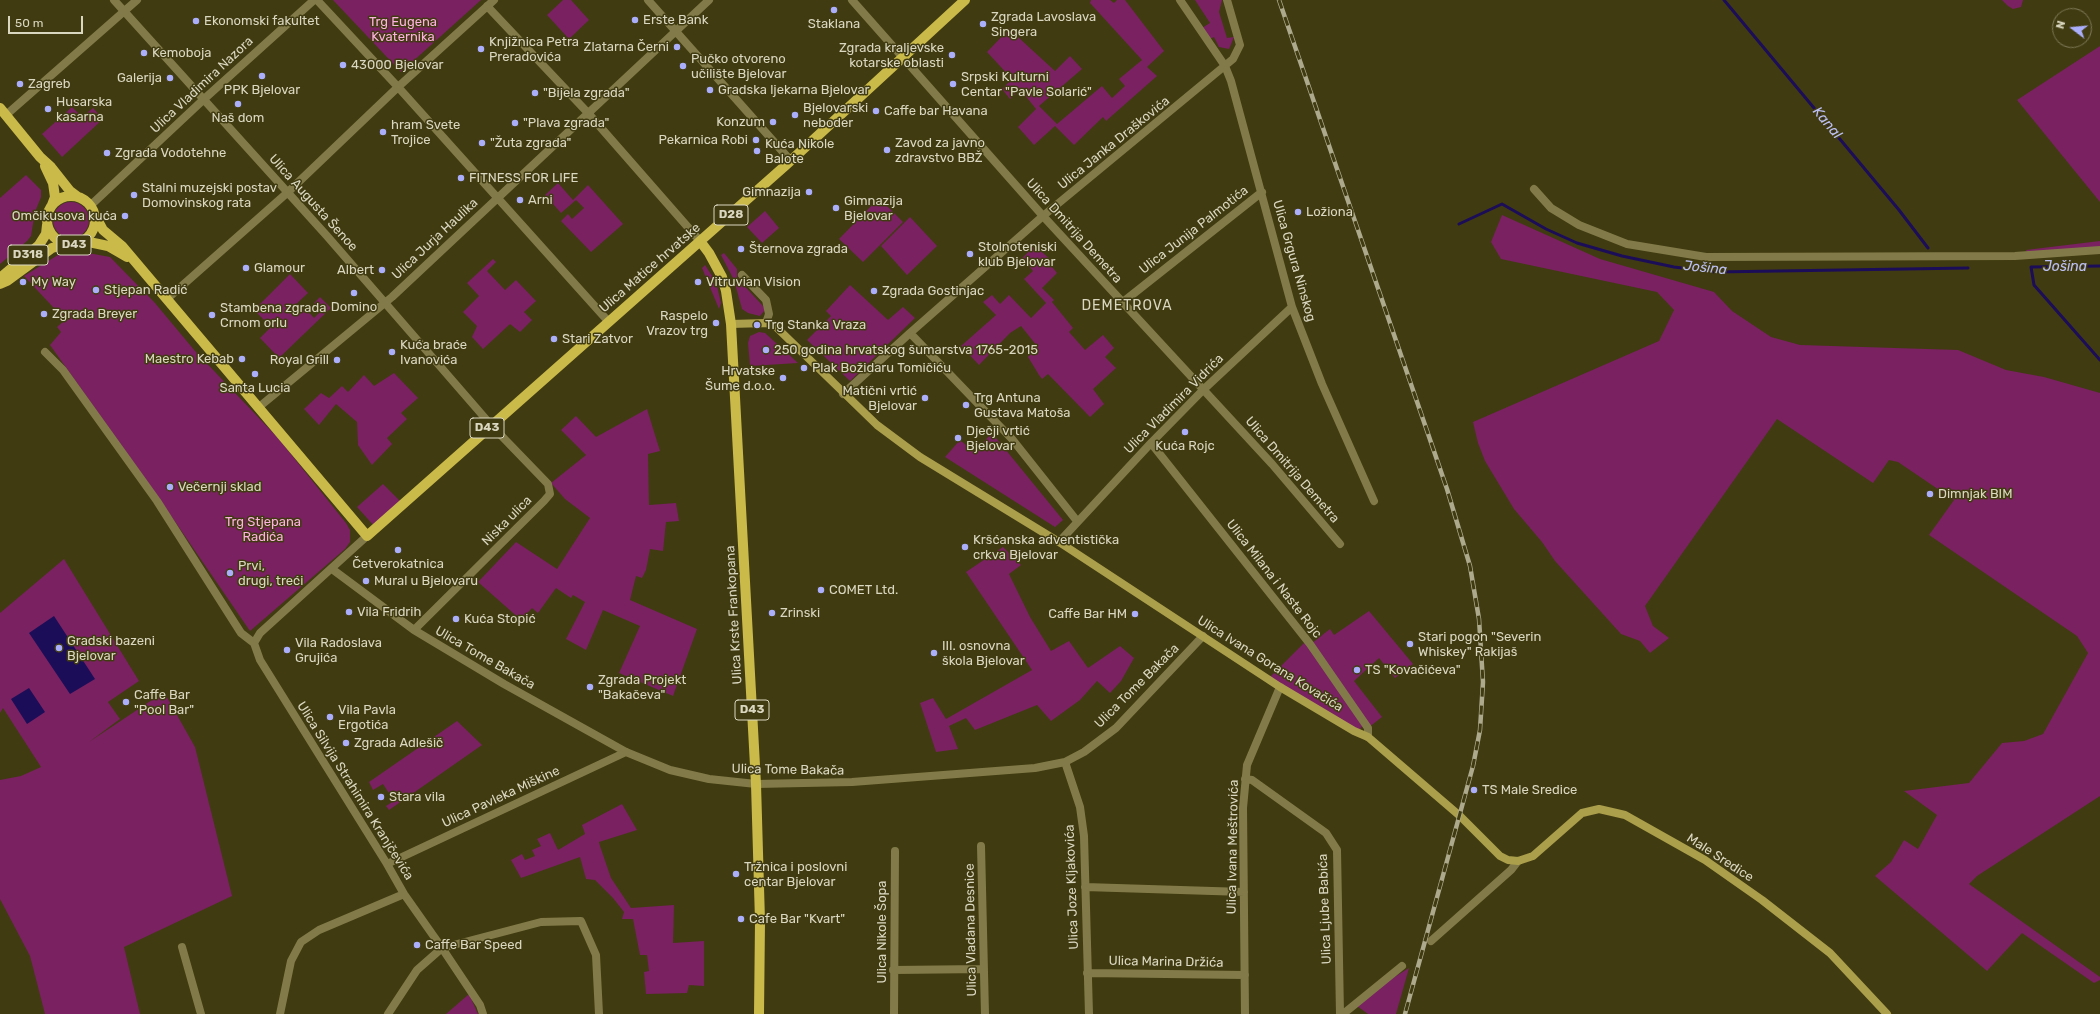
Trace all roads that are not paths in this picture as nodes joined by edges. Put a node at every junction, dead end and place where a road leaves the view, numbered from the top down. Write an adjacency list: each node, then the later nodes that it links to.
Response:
1 (114, 0): 13 (street, Ulica Augusta Šenoe)
2 (137, 0): 13 (street)
3 (314, 0): 18 (street, Ulica Vladimira Nazora)
4 (317, 0): 17 (street)
5 (494, 0): 12 (street)
6 (648, 0): 14 (street)
7 (710, 0): 14 (street, Ulica Jurja Haulika)
8 (852, 0): 15 (street, Ulica Dmitrija Demetra)
9 (965, 0): 15 (main road, Ulica Matice hrvatske / D28)
10 (1180, 0): 16 (street, Ulica Grgura Ninskog)
11 (1227, 0): 16 (street, Ulica Janka Draškovića)
12 (487, 6): 17 (street); 20 (street)
13 (124, 12): 18 (street, Ulica Augusta Šenoe); 19 (street)
14 (676, 30): 20 (street, Ulica Jurja Haulika); 22 (street)
15 (903, 57): 22 (main road, Ulica Matice hrvatske / D28); 30 (street, Ulica Dmitrija Demetra)
16 (1225, 66): 24 (street, Ulica Grgura Ninskog); 30 (street, Ulica Janka Draškovića)
17 (398, 87): 25 (street); 27 (street)
18 (203, 100): 25 (street, Ulica Augusta Šenoe); 29 (street, Ulica Vladimira Nazora)
19 (3, 111): 21 (main road, D43)
20 (588, 113): 27 (street, Ulica Jurja Haulika); 34 (street)
21 (40, 157): 26 (main road, D43); 28 (main road, D43)
22 (791, 161): 34 (main road, Ulica Matice hrvatske / D28)
23 (1534, 189): 36 (street)
24 (1262, 192): 42 (street, Ulica Junija Palmotića); 44 (street, Ulica Grgura Ninskog)
25 (286, 193): 41 (street); 43 (street, Ulica Augusta Šenoe)
26 (78, 197): 28 (main road); 29 (main road, D43)
27 (497, 198): 43 (street, Ulica Jurja Haulika); 45 (street)
28 (52, 205): 32 (main road, D43)
29 (91, 206): 31 (main road, D43)
30 (1044, 216): 42 (street, Ulica Dmitrija Demetra); 48 (street, Ulica Janka Draškovića)
31 (96, 217): 33 (main road, D43); 37 (main road, D43)
32 (47, 225): 35 (main road, D43); 39 (main road, D318)
33 (84, 241): 35 (main road, D43); 37 (main road, D43)
34 (700, 241): 45 (main road, Ulica Matice hrvatske / D43); 47 (main road, D43)
35 (65, 244): 40 (main road, D318)
36 (2100, 250)
37 (132, 260): 41 (main road, D43)
38 (742, 275): 46 (street)
39 (0, 278)
40 (0, 284)
41 (166, 299): 52 (main road, D43)
42 (1123, 302): 50 (street, Ulica Dmitrija Demetra)
43 (384, 303): 52 (street, Ulica Jurja Haulika); 53 (street, Ulica Augusta Šenoe)
44 (1292, 307): 50 (street, Ulica Vladimira Vidrića); 55 (street, Ulica Grgura Ninskog)
45 (608, 321): 53 (main road, Ulica Matice hrvatske / D43)
46 (766, 323): 47 (street); 51 (street)
47 (731, 324): 69 (main road, Ulica Krste Frankopana / D43)
48 (910, 333): 51 (street); 56 (street)
49 (44, 352): 63 (street)
50 (1203, 390): 54 (street, Ulica Vladimira Vidrića); 59 (street, Ulica Dmitrija Demetra)
51 (844, 394): 58 (street)
52 (259, 407): 57 (main road, D43)
53 (491, 425): 57 (main road, Ulica Matice hrvatske / D43); 61 (street, Niska ulica)
54 (1151, 443): 56 (street, Ulica Vladimira Vidrića); 65 (street, Ulica Milana i Naste Rojc)
55 (1374, 501)
56 (1077, 521): 58 (street)
57 (367, 536): 60 (street)
58 (1059, 542): 62 (street, Ulica Ivana Gorana Kovačića)
59 (1340, 544)
60 (332, 569): 61 (street, Ulica Tome Bakača); 63 (street)
61 (414, 630): 66 (street, Ulica Tome Bakača)
62 (1203, 636): 64 (street, Ulica Ivana Gorana Kovačića); 67 (street, Ulica Tome Bakača)
63 (254, 643): 73 (street, Ulica Silvija Strahimira Kranjčevića)
64 (1280, 687): 65 (street, Ulica Ivana Gorana Kovačića); 68 (street, Ulica Ivana Meštrovića)
65 (1368, 737): 72 (street, Ulica Ivana Gorana Kovačića)
66 (626, 752): 69 (street, Ulica Tome Bakača); 73 (street, Ulica Pavleka Miškine)
67 (1065, 762): 69 (street, Ulica Tome Bakača); 74 (street, Ulica Joze Kljakovića)
68 (1245, 779): 75 (street, Ulica Ivana Meštrovića); 95 (street, Ulica Ljube Babića)
69 (756, 784): 90 (main road, Ulica Krste Frankopana / D43)
70 (981, 846): 81 (street, Ulica Vladana Desnice)
71 (895, 851): 82 (street, Ulica Nikole Šopa)
72 (1518, 861): 77 (street, Male Sredice); 97 (street, Male Sredice)
73 (387, 864): 76 (street, Ulica Silvija Strahimira Kranjčevića)
74 (1085, 888): 75 (street); 83 (street, Ulica Joze Kljakovića)
75 (1244, 892): 84 (street, Ulica Ivana Meštrovića)
76 (404, 894): 79 (street, Ulica Silvija Strahimira Kranjčevića); 86 (street)
77 (1431, 941)
78 (182, 948): 85 (street)
79 (442, 948): 87 (street); 88 (street, Ulica Silvija Strahimira Kranjčevića); 89 (street)
80 (1402, 966): 96 (street)
81 (984, 969): 82 (street); 92 (street, Ulica Vladana Desnice)
82 (893, 970): 91 (street, Ulica Nikole Šopa)
83 (1087, 973): 84 (street, Ulica Marina Držića); 93 (street, Ulica Joze Kljakovića)
84 (1245, 975): 94 (street, Ulica Ivana Meštrovića)
85 (201, 1014)
86 (280, 1014)
87 (388, 1014)
88 (482, 1014)
89 (598, 1014)
90 (759, 1014)
91 (894, 1014)
92 (985, 1014)
93 (1089, 1014)
94 (1245, 1014)
95 (1340, 1014)
96 (1343, 1014)
97 (1887, 1014)

